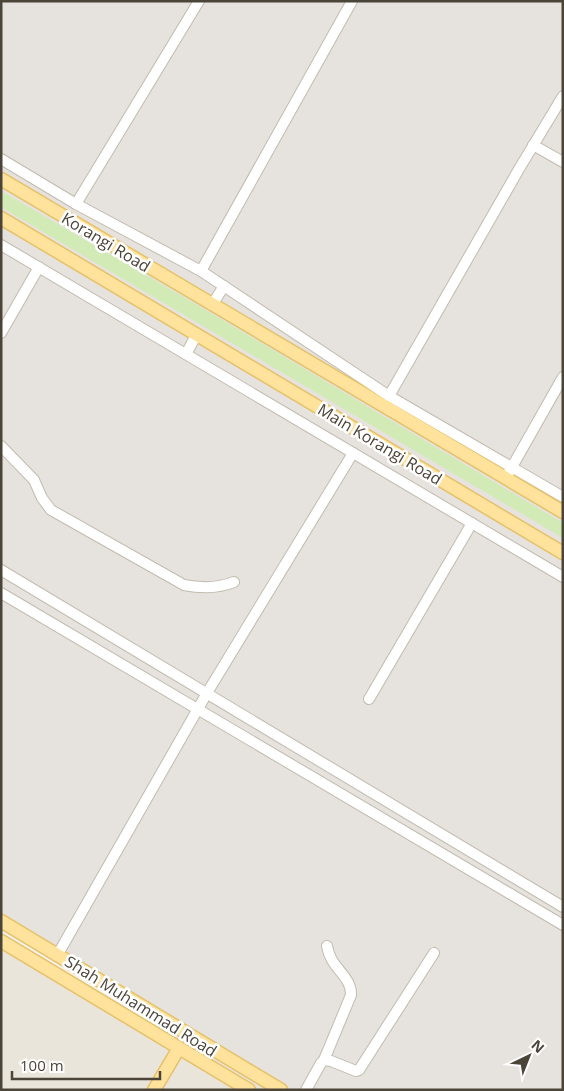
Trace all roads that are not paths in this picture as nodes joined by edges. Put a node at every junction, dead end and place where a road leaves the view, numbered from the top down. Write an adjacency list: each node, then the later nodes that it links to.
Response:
1 (199, 1): 8 (street)
2 (352, 1): 12 (street)
3 (563, 96): 4 (street)
4 (533, 145): 6 (street); 19 (street)
5 (1, 159): 8 (street)
6 (563, 162)
7 (1, 179): 14 (main road, Korangi Road)
8 (76, 204): 12 (street)
9 (1, 218): 16 (main road, Main Korangi Road)
10 (1, 245): 11 (street)
11 (39, 267): 15 (street); 17 (street)
12 (201, 271): 13 (street)
13 (224, 286): 14 (street); 19 (street)
14 (212, 305): 22 (main road, Main Korangi Road)
15 (1, 333)
16 (198, 334): 17 (street); 26 (main road, Main Korangi Road)
17 (186, 354): 21 (street)
18 (563, 377): 22 (street)
19 (389, 396): 22 (street)
20 (1, 446): 29 (street)
21 (353, 453): 25 (street); 33 (street)
22 (508, 473): 23 (street); 24 (main road, Main Korangi Road)
23 (563, 497)
24 (563, 512)
25 (472, 524): 28 (street); 34 (street)
26 (563, 553)
27 (1, 570): 31 (street)
28 (563, 577)
29 (234, 582)
30 (1, 593): 32 (street)
31 (59, 605): 32 (street); 33 (street)
32 (50, 622): 35 (street)
33 (207, 694): 35 (street); 36 (street)
34 (369, 699)
35 (199, 710): 38 (street); 42 (street)
36 (563, 906)
37 (1, 921): 42 (main road, Shah Muhammad Road)
38 (563, 925)
39 (1, 941): 44 (main road, Shah Muhammad Road)
40 (327, 946): 46 (street)
41 (434, 953): 46 (street)
42 (58, 954): 43 (main road, Shah Muhammad Road)
43 (194, 1038): 44 (street); 45 (main road, Shah Muhammad Road)
44 (181, 1049): 47 (main road, Shah Muhammad Road); 48 (main road)
45 (222, 1055): 47 (street); 50 (main road, Shah Muhammad Road)
46 (324, 1060): 51 (street)
47 (214, 1068): 49 (main road, Shah Muhammad Road)
48 (154, 1090)
49 (249, 1090)
50 (281, 1090)
51 (306, 1090)

